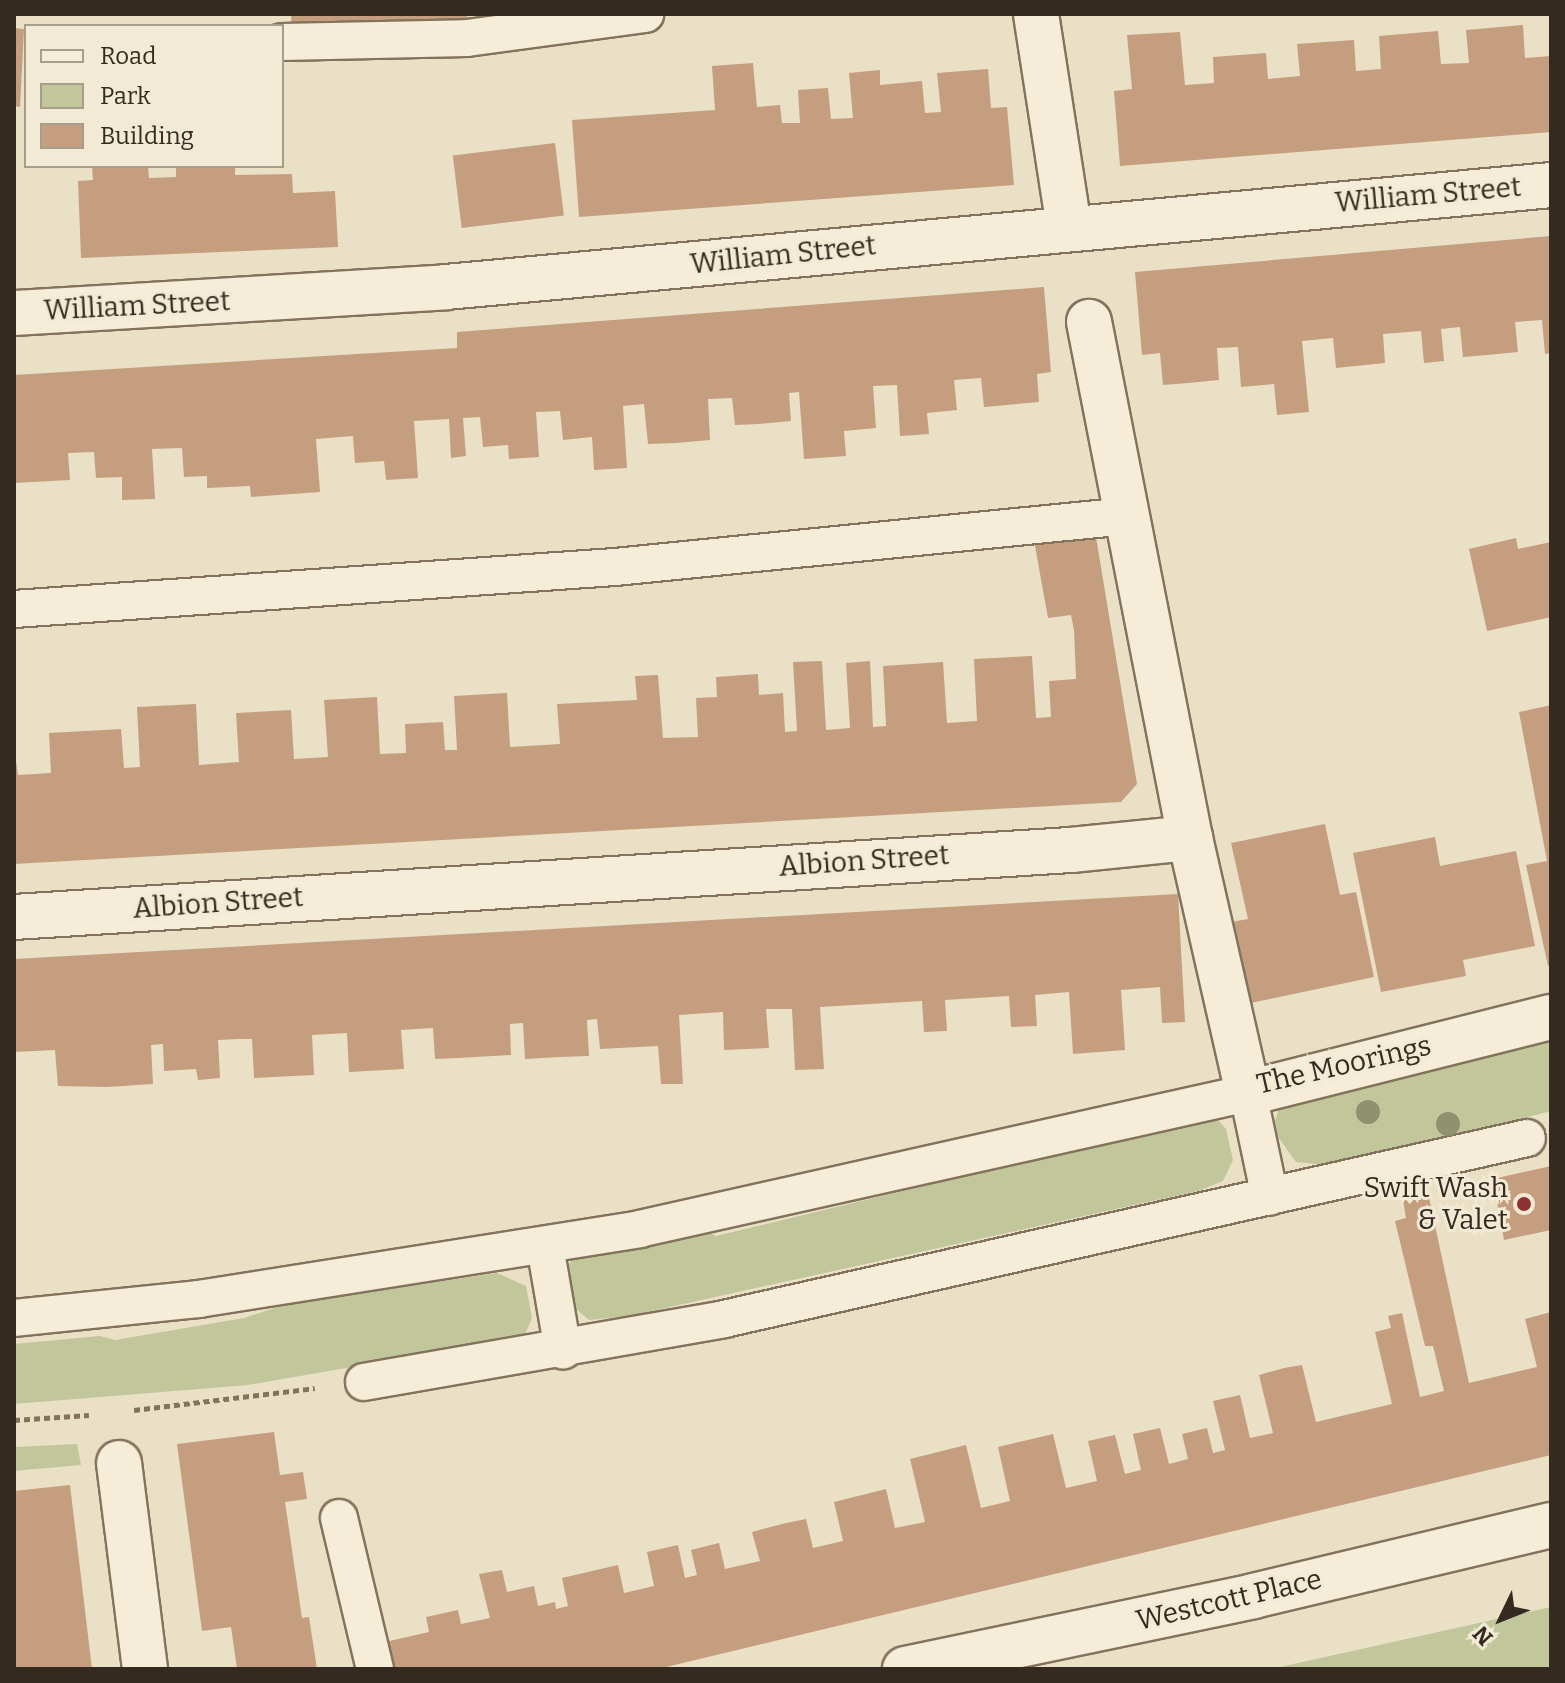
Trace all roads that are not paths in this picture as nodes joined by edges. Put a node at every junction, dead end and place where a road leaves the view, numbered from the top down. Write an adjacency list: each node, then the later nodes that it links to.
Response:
1 (645, 14): 3 (lane)
2 (1036, 14): 5 (street)
3 (284, 42)
4 (1551, 185): 5 (street, William Street)
5 (1069, 227): 6 (street, William Street)
6 (14, 313)
7 (1089, 322): 8 (street)
8 (1127, 516): 9 (lane); 10 (street)
9 (14, 609)
10 (1190, 838): 11 (street, Albion Street); 13 (street, The Moorings)
11 (14, 917)
12 (1551, 1017): 13 (street, The Moorings)
13 (1248, 1093): 15 (lane); 16 (lane)
14 (1527, 1138): 15 (lane)
15 (1270, 1197): 18 (lane)
16 (545, 1246): 17 (lane); 18 (lane)
17 (14, 1318)
18 (563, 1350): 19 (lane)
19 (364, 1382)
20 (119, 1463): 23 (street)
21 (339, 1518): 24 (lane)
22 (1551, 1525): 25 (street, Westcott Place)
23 (145, 1669)
24 (375, 1669)
25 (905, 1669)

